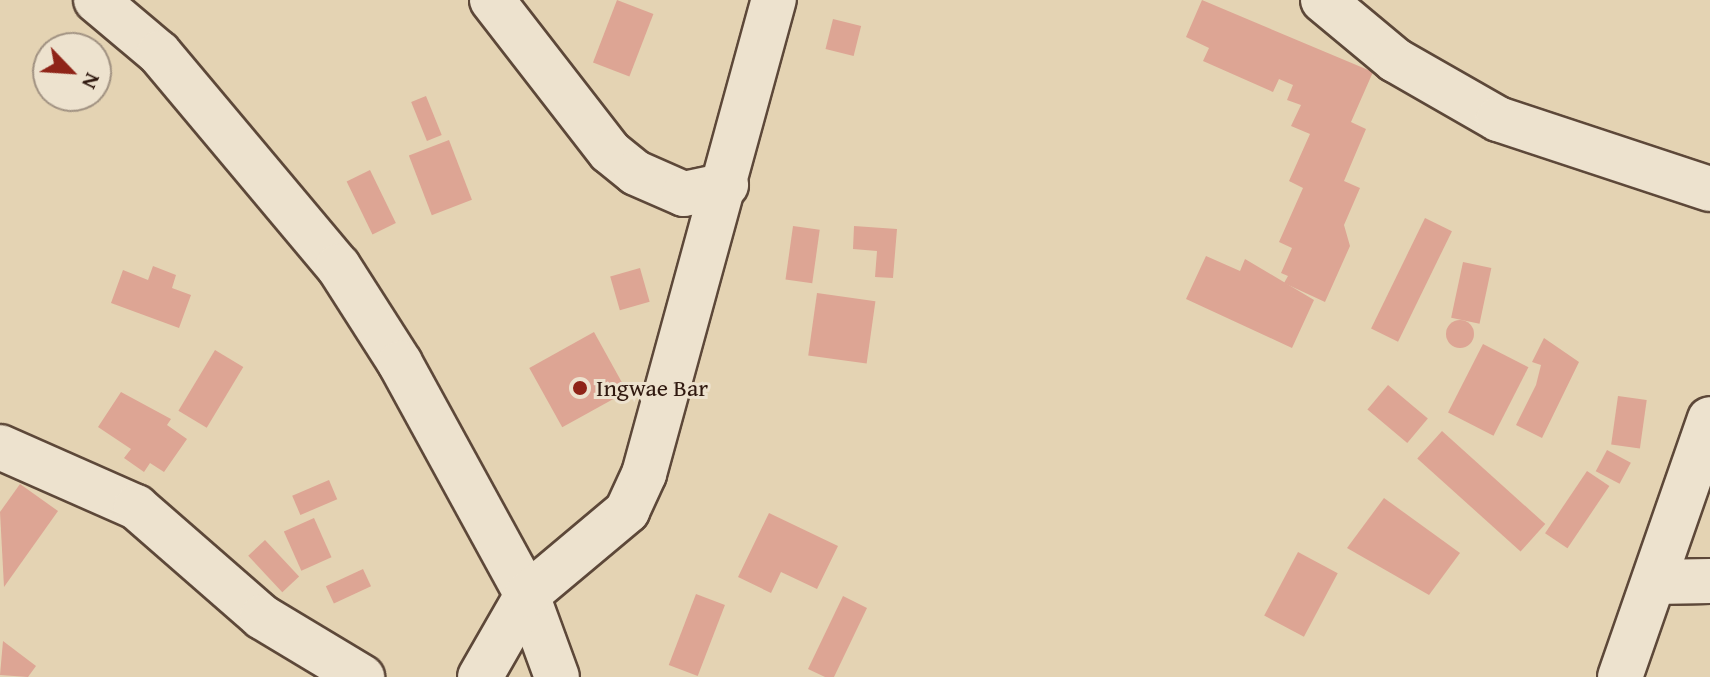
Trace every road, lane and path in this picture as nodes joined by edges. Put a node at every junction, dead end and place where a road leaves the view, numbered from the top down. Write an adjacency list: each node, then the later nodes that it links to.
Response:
1 (96, 0): 11 (street)
2 (492, 0): 5 (street)
3 (774, 0): 5 (street)
4 (1323, 0): 6 (street)
5 (691, 189): 11 (street)
6 (1710, 189)
7 (0, 447): 12 (street)
8 (1708, 451): 10 (street)
9 (1710, 581): 10 (street)
10 (1655, 582): 15 (street)
11 (527, 595): 13 (street); 14 (street)
12 (362, 677)
13 (480, 677)
14 (557, 677)
15 (1620, 677)

